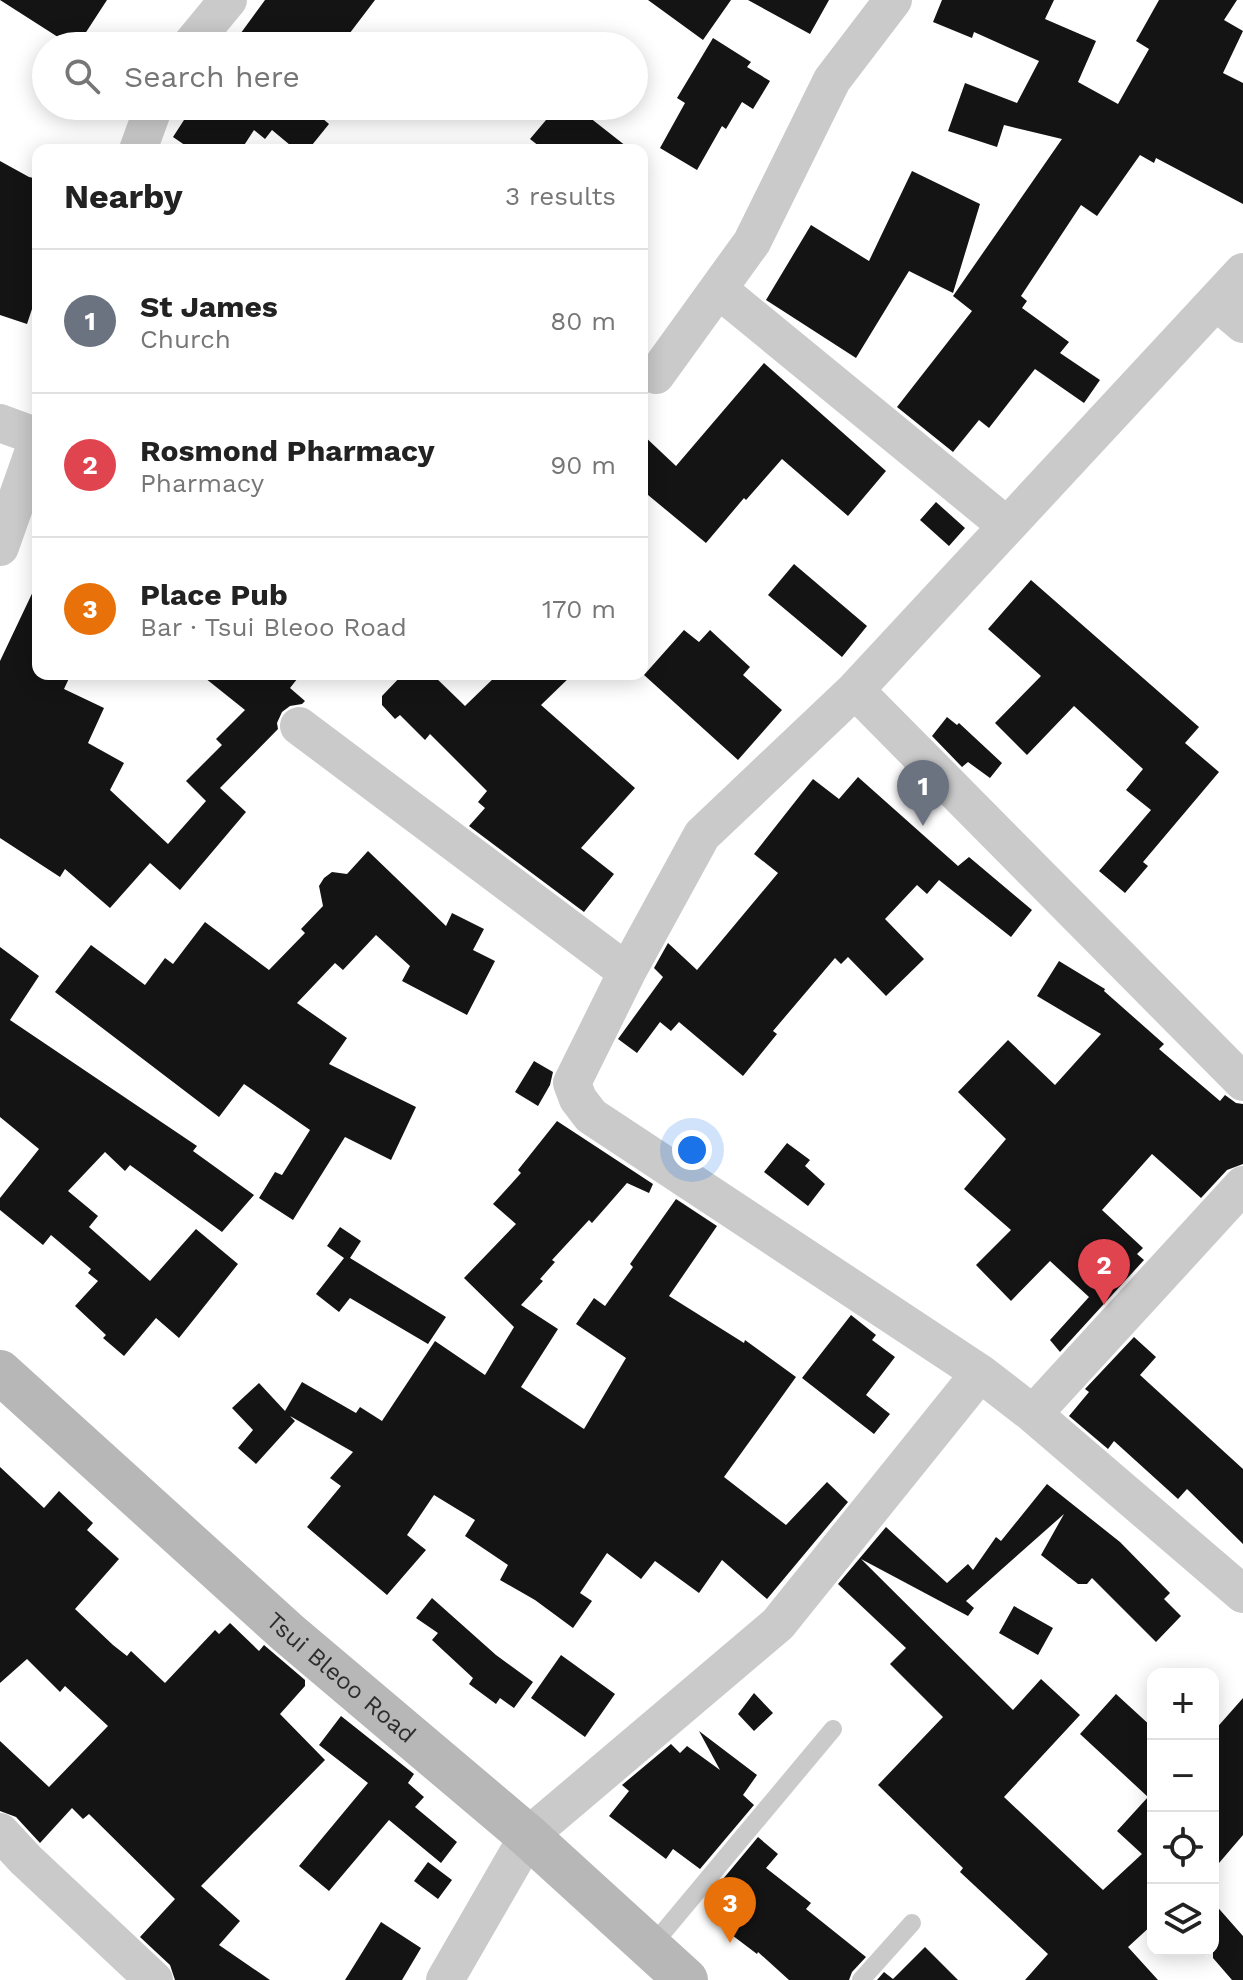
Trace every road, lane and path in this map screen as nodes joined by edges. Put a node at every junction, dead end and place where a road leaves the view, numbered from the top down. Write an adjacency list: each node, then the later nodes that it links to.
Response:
1 (228, 0): 3 (street)
2 (893, 0): 7 (street)
3 (202, 32)
4 (149, 120): 5 (street)
5 (140, 144)
6 (1243, 272): 8 (street)
7 (718, 289): 9 (street); 13 (street)
8 (1230, 312): 13 (street)
9 (656, 375)
10 (0, 423): 11 (street)
11 (32, 436)
12 (32, 455): 14 (street)
13 (1007, 526): 15 (street)
14 (0, 547)
15 (855, 690): 17 (street); 18 (street)
16 (299, 726): 17 (street)
17 (627, 972): 21 (street)
18 (1243, 1082)
19 (1243, 1185): 22 (street)
20 (0, 1372): 26 (street, Tsui Bleoo Road)
21 (980, 1373): 22 (street); 26 (street)
22 (1033, 1414): 23 (street)
23 (1243, 1594)
24 (833, 1729): 28 (lane)
25 (0, 1832): 29 (street)
26 (528, 1836): 28 (street, Tsui Bleoo Road); 30 (street)
27 (912, 1923): 32 (lane)
28 (650, 1948): 31 (street, Tsui Bleoo Road)
29 (154, 1980)
30 (445, 1980)
31 (686, 1980)
32 (861, 1980)

